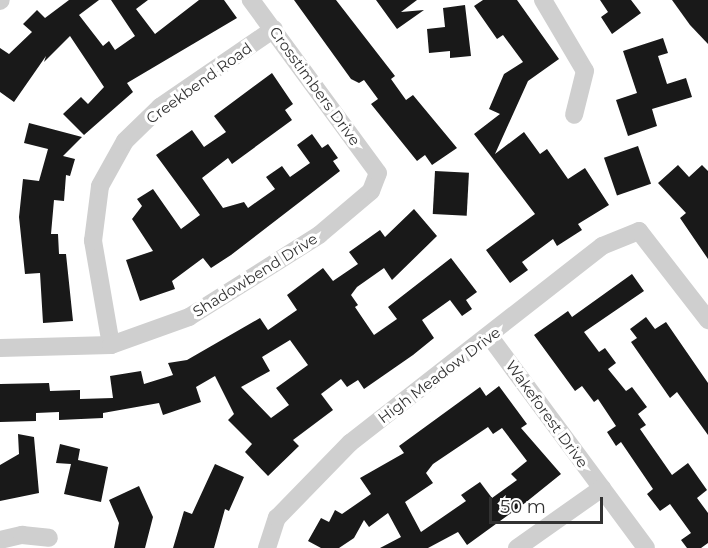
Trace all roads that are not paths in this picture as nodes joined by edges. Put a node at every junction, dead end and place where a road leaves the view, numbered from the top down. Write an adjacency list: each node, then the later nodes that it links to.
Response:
1 (251, 0): 3 (street, Crosstimbers Drive)
2 (551, 3): 4 (street)
3 (274, 29): 5 (street, Crosstimbers Drive); 8 (street, Creekbend Road)
4 (574, 115)
5 (378, 173): 8 (street, Shadowbend Drive)
6 (708, 320): 7 (street, High Meadow Drive)
7 (490, 337): 10 (street, Wakeforest Drive); 13 (street, High Meadow Drive)
8 (111, 345): 9 (street, Shadowbend Drive)
9 (0, 348)
10 (602, 488): 14 (street); 15 (street, Wakeforest Drive)
11 (49, 538): 12 (street)
12 (0, 540)
13 (267, 548)
14 (517, 548)
15 (646, 548)

